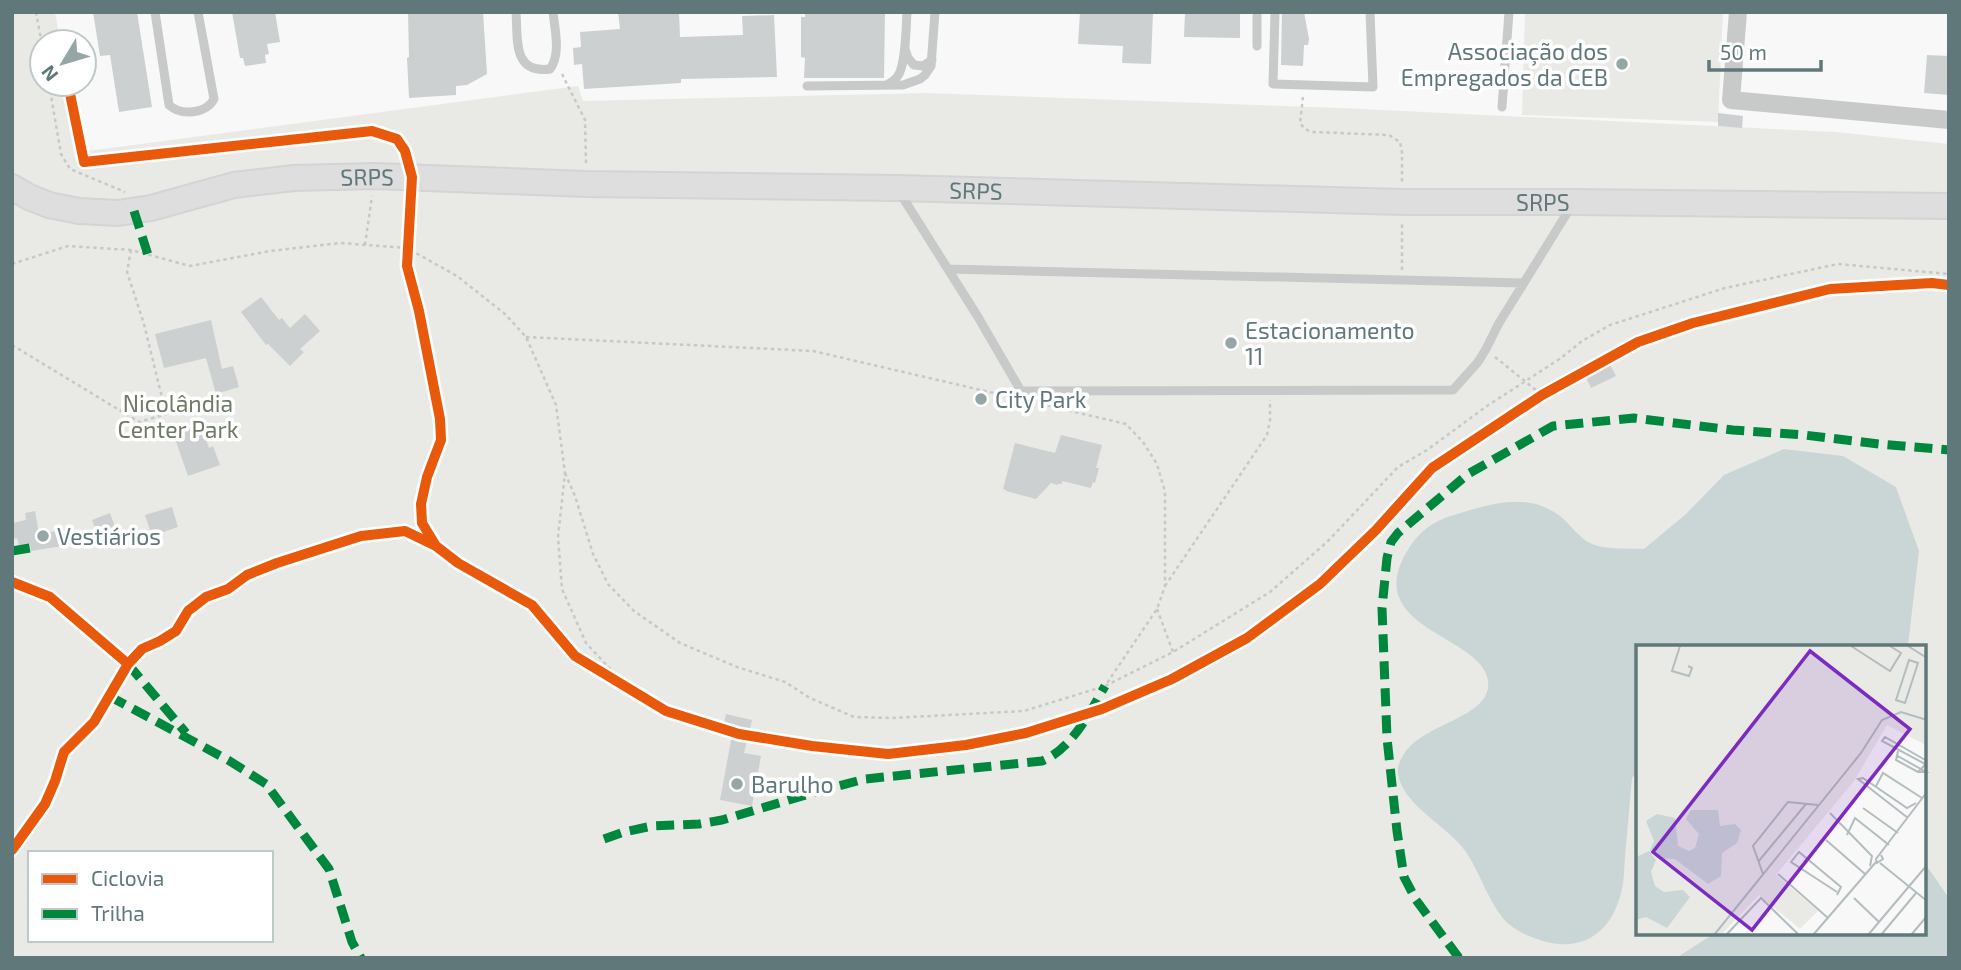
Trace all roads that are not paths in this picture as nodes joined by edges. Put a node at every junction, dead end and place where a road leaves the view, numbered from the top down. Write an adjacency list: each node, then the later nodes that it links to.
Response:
1 (155, 12): 2 (lane)
2 (198, 12)
3 (516, 12): 4 (lane)
4 (553, 12)
5 (907, 12): 13 (lane)
6 (934, 12): 14 (lane)
7 (1257, 12): 12 (lane)
8 (1275, 12): 9 (lane)
9 (1370, 12)
10 (1509, 12): 17 (lane)
11 (1738, 12): 18 (street)
12 (1257, 46)
13 (905, 50): 14 (lane); 15 (lane)
14 (932, 61): 15 (lane)
15 (887, 85): 16 (lane)
16 (807, 86)
17 (1502, 107)
18 (1949, 120)
19 (12, 187): 20 (main road, SRPS)
20 (897, 188): 21 (main road, SRPS); 23 (lane)
21 (1574, 202): 22 (main road, SRPS); 24 (lane)
22 (1949, 206)
23 (948, 269): 24 (lane); 24 (lane)
24 (1523, 283)

